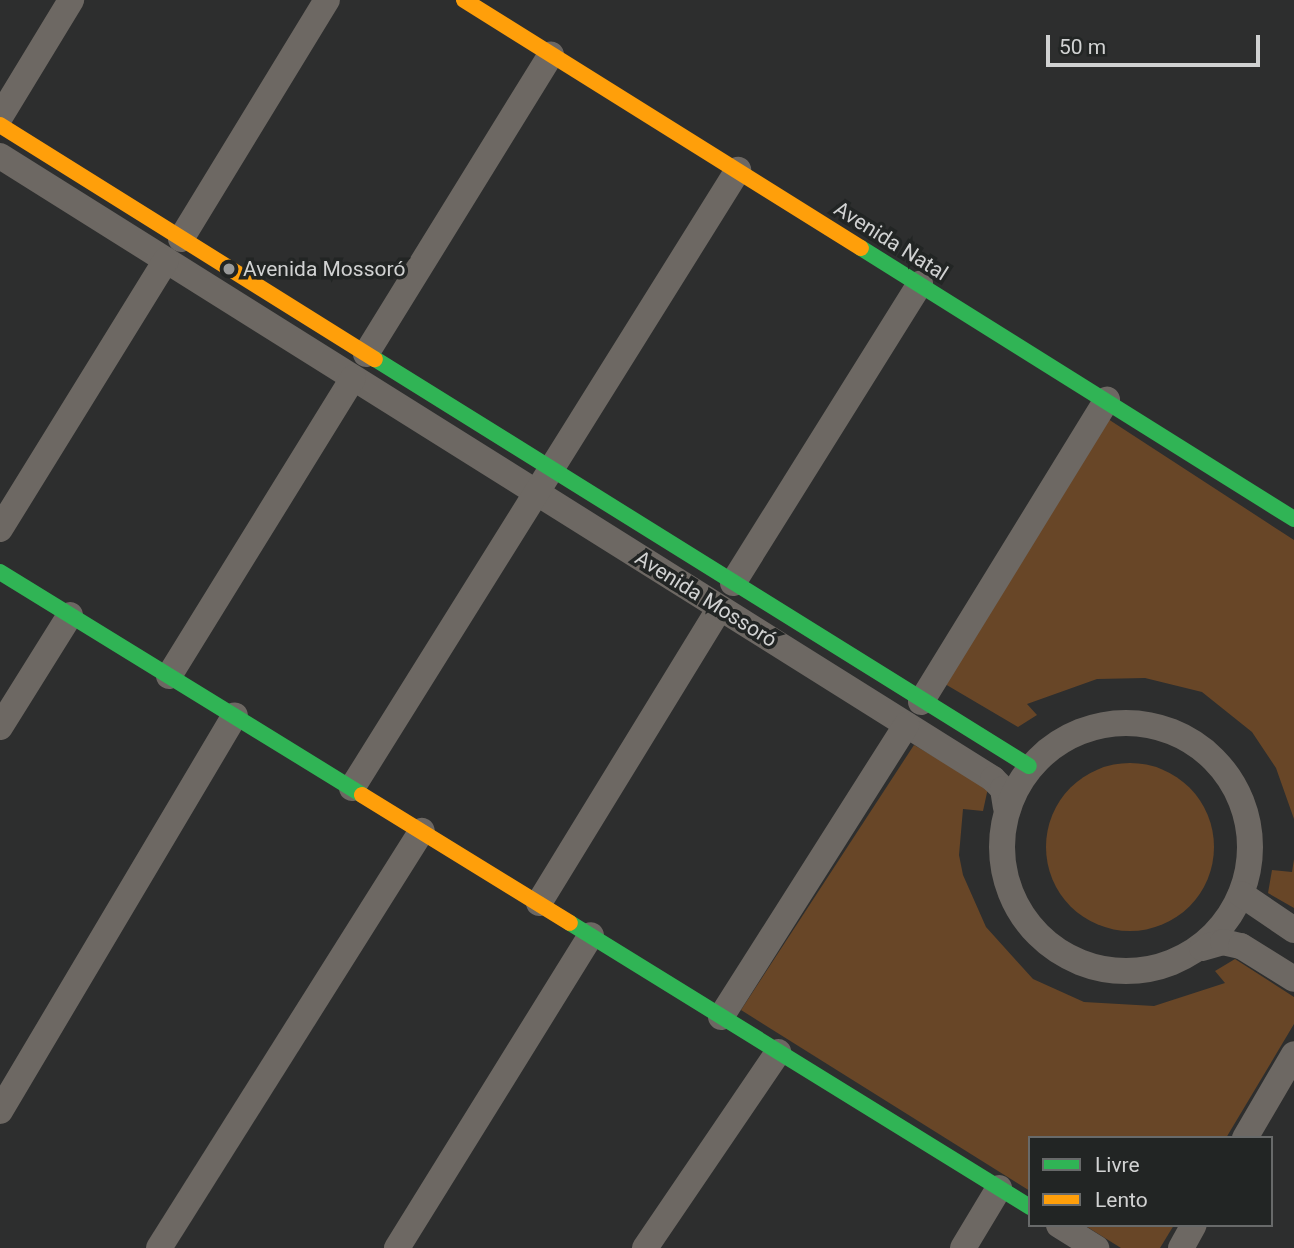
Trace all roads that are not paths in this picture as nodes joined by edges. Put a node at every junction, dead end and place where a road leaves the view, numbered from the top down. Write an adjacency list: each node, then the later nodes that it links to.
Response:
1 (71, 0): 5 (street)
2 (327, 0): 9 (street)
3 (464, 0): 4 (street, Avenida Natal)
4 (551, 55): 8 (street, Avenida Natal); 12 (street)
5 (0, 117)
6 (0, 125): 9 (street)
7 (0, 156): 10 (street, Avenida Mossoró)
8 (738, 170): 11 (street, Avenida Natal); 15 (street)
9 (181, 239): 12 (street)
10 (166, 260): 13 (street, Avenida Mossoró); 18 (street)
11 (920, 284): 14 (street, Avenida Natal); 20 (street)
12 (366, 354): 15 (street)
13 (353, 378): 16 (street, Avenida Mossoró); 23 (street)
14 (1107, 400): 17 (street, Avenida Natal); 24 (street)
15 (549, 468): 16 (street); 20 (street)
16 (535, 492): 21 (street, Avenida Mossoró); 29 (street)
17 (1294, 519)
18 (0, 529)
19 (0, 572): 22 (street)
20 (733, 583): 24 (street)
21 (720, 608): 26 (street, Avenida Mossoró); 33 (street)
22 (70, 615): 23 (street); 27 (street)
23 (169, 676): 25 (street)
24 (921, 702): 28 (street)
25 (235, 716): 29 (street); 41 (street)
26 (906, 725): 30 (street, Avenida Mossoró); 38 (street)
27 (0, 727)
28 (1029, 766): 30 (street); 32 (street)
29 (352, 788): 31 (street)
30 (1006, 807): 36 (street)
31 (422, 831): 33 (street); 47 (street)
32 (1241, 894): 34 (street); 36 (street)
33 (539, 903): 35 (street)
34 (1294, 930)
35 (591, 935): 38 (street); 48 (street)
36 (1202, 948): 37 (street)
37 (1294, 979)
38 (721, 1017): 39 (street)
39 (778, 1052): 43 (street); 49 (street)
40 (1294, 1054): 42 (street)
41 (0, 1111)
42 (1246, 1136)
43 (999, 1188): 44 (street); 50 (street)
44 (1028, 1206)
45 (1062, 1227): 51 (street)
46 (1194, 1227): 52 (street)
47 (159, 1248)
48 (397, 1248)
49 (645, 1248)
50 (962, 1248)
51 (1096, 1248)
52 (1181, 1248)

